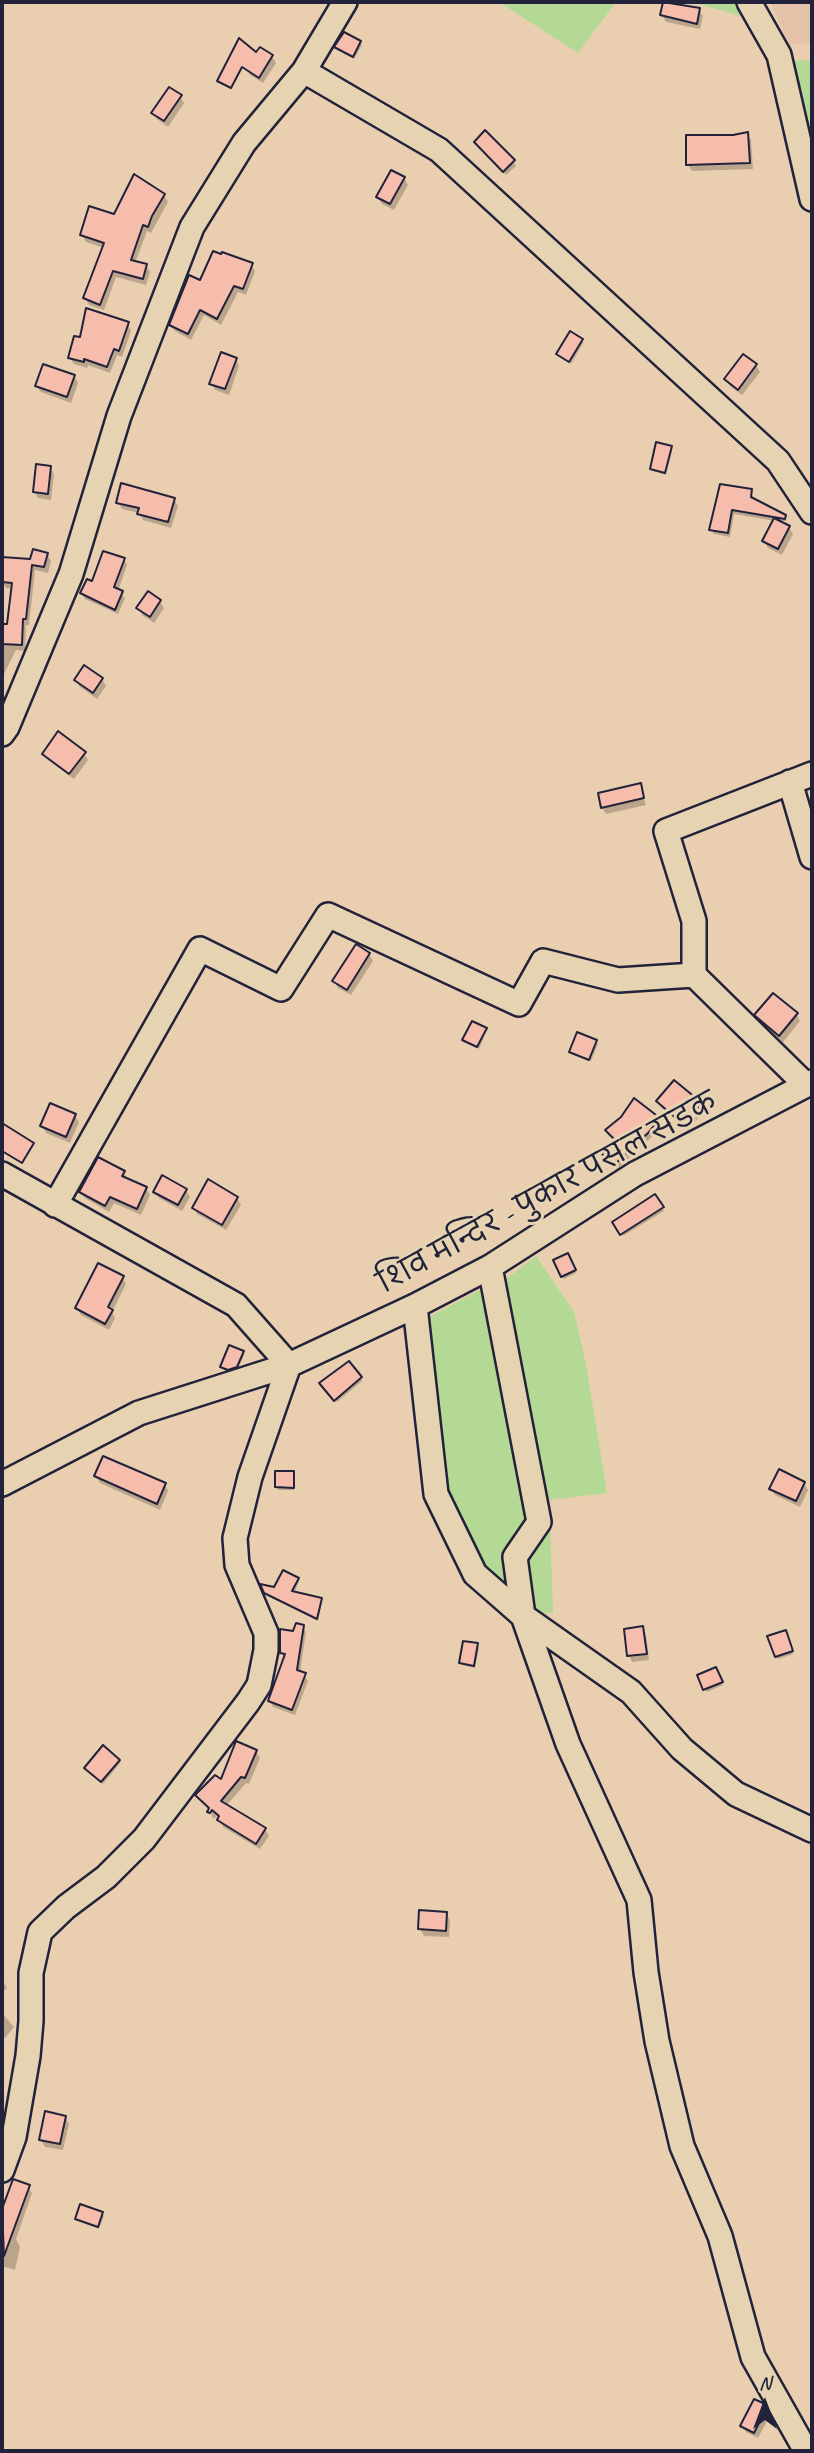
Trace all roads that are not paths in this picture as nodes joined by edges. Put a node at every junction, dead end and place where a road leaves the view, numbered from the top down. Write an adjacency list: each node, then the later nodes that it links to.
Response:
1 (345, 2): 3 (street)
2 (749, 2): 4 (street)
3 (304, 71): 5 (street); 6 (street)
4 (812, 199)
5 (812, 512)
6 (2, 734)
7 (812, 774): 8 (street)
8 (790, 782): 9 (street); 10 (street)
9 (812, 857)
10 (694, 975): 11 (street); 13 (street)
11 (809, 1083): 14 (street, शिव मन्दिर - पुकार पसल सडक)
12 (2, 1174): 13 (street)
13 (54, 1205): 16 (street)
14 (490, 1266): 15 (street, शिव मन्दिर - पुकार पसल सडक); 18 (street)
15 (415, 1306): 16 (street, शिव मन्दिर - पुकार पसल सडक); 18 (street)
16 (289, 1365): 17 (street, शिव मन्दिर - पुकार पसल सडक); 20 (street)
17 (2, 1484)
18 (523, 1616): 19 (street); 22 (street)
19 (812, 1830)
20 (8, 2134): 21 (street)
21 (2, 2170)
22 (806, 2451)

